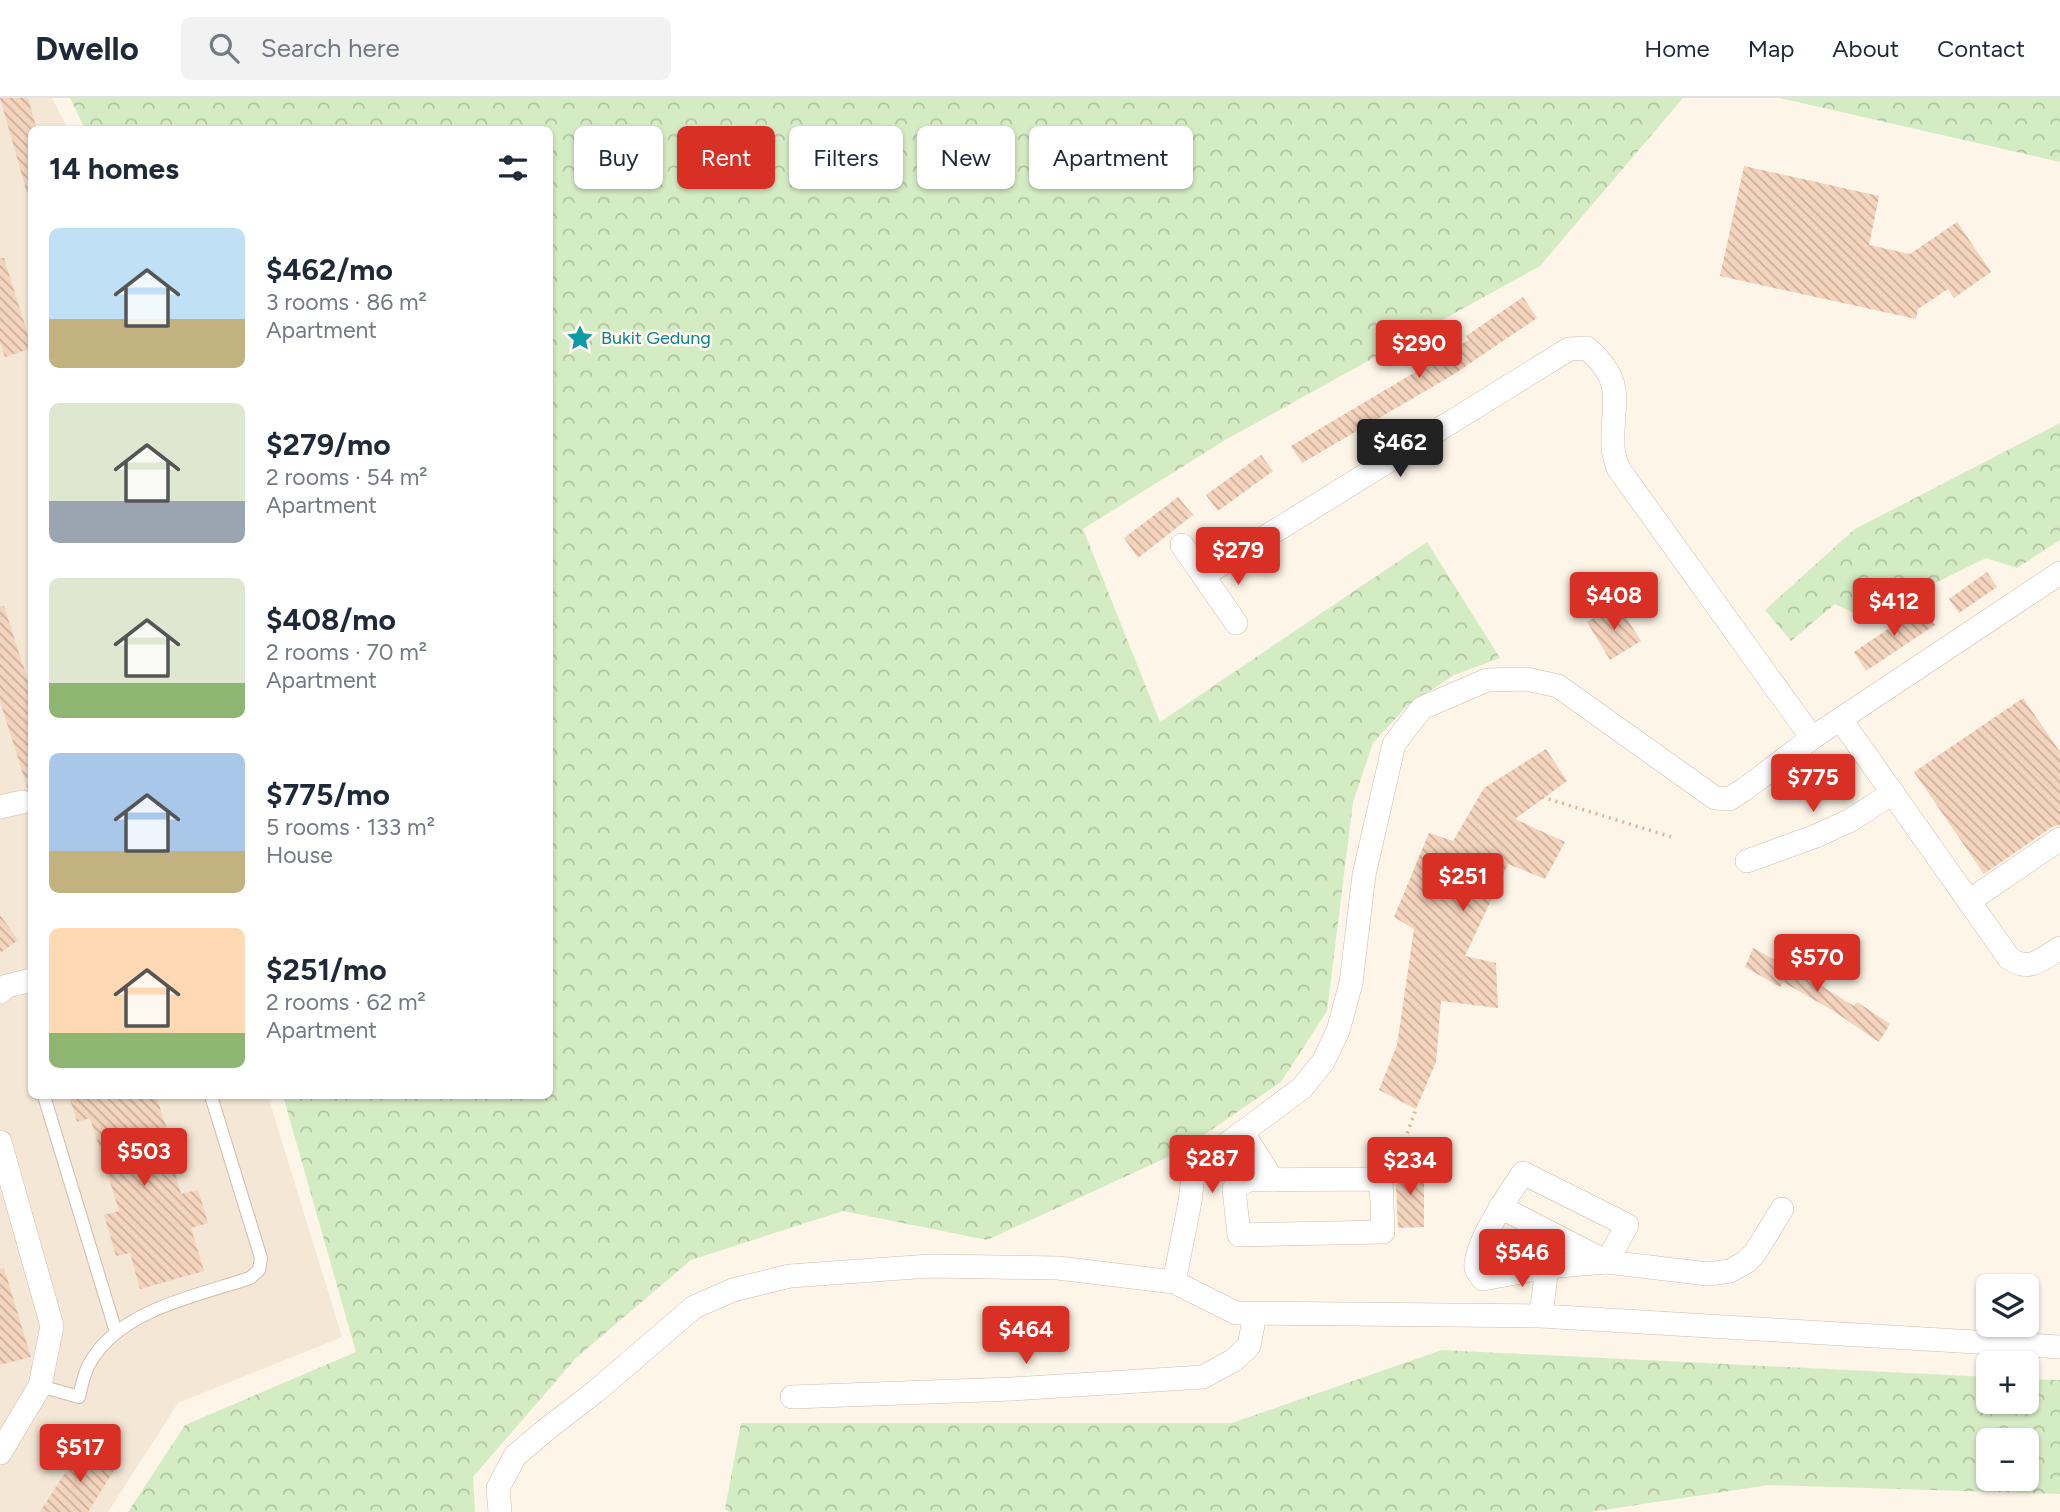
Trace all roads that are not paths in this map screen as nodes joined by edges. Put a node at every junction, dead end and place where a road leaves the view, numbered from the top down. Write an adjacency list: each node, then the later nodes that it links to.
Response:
1 (1182, 545): 3 (street)
2 (2060, 573): 5 (street)
3 (1204, 575): 4 (street); 6 (street)
4 (1236, 623)
5 (1841, 720): 6 (street); 7 (street)
6 (1812, 738): 16 (street)
7 (1893, 793): 9 (street); 10 (street)
8 (2060, 839): 10 (street)
9 (1747, 861)
10 (1969, 901): 11 (street)
11 (2060, 948)
12 (28, 981): 13 (street)
13 (0, 992)
14 (45, 1099): 28 (lane)
15 (212, 1099): 28 (lane)
16 (1242, 1132): 18 (street); 24 (street)
17 (0, 1142): 30 (street)
18 (1273, 1180): 18 (street)
19 (1500, 1207): 21 (street); 21 (street); 23 (street)
20 (1782, 1209): 21 (street)
21 (1607, 1262): 22 (street)
22 (1547, 1267): 23 (street); 27 (street)
23 (1507, 1274): 26 (street)
24 (1174, 1282): 25 (street); 33 (street)
25 (1255, 1314): 26 (street); 31 (street)
26 (1505, 1315): 27 (street)
27 (1541, 1316): 29 (street)
28 (116, 1332): 30 (lane)
29 (2060, 1347)
30 (40, 1386): 32 (street)
31 (792, 1397)
32 (0, 1453)
33 (500, 1512)

